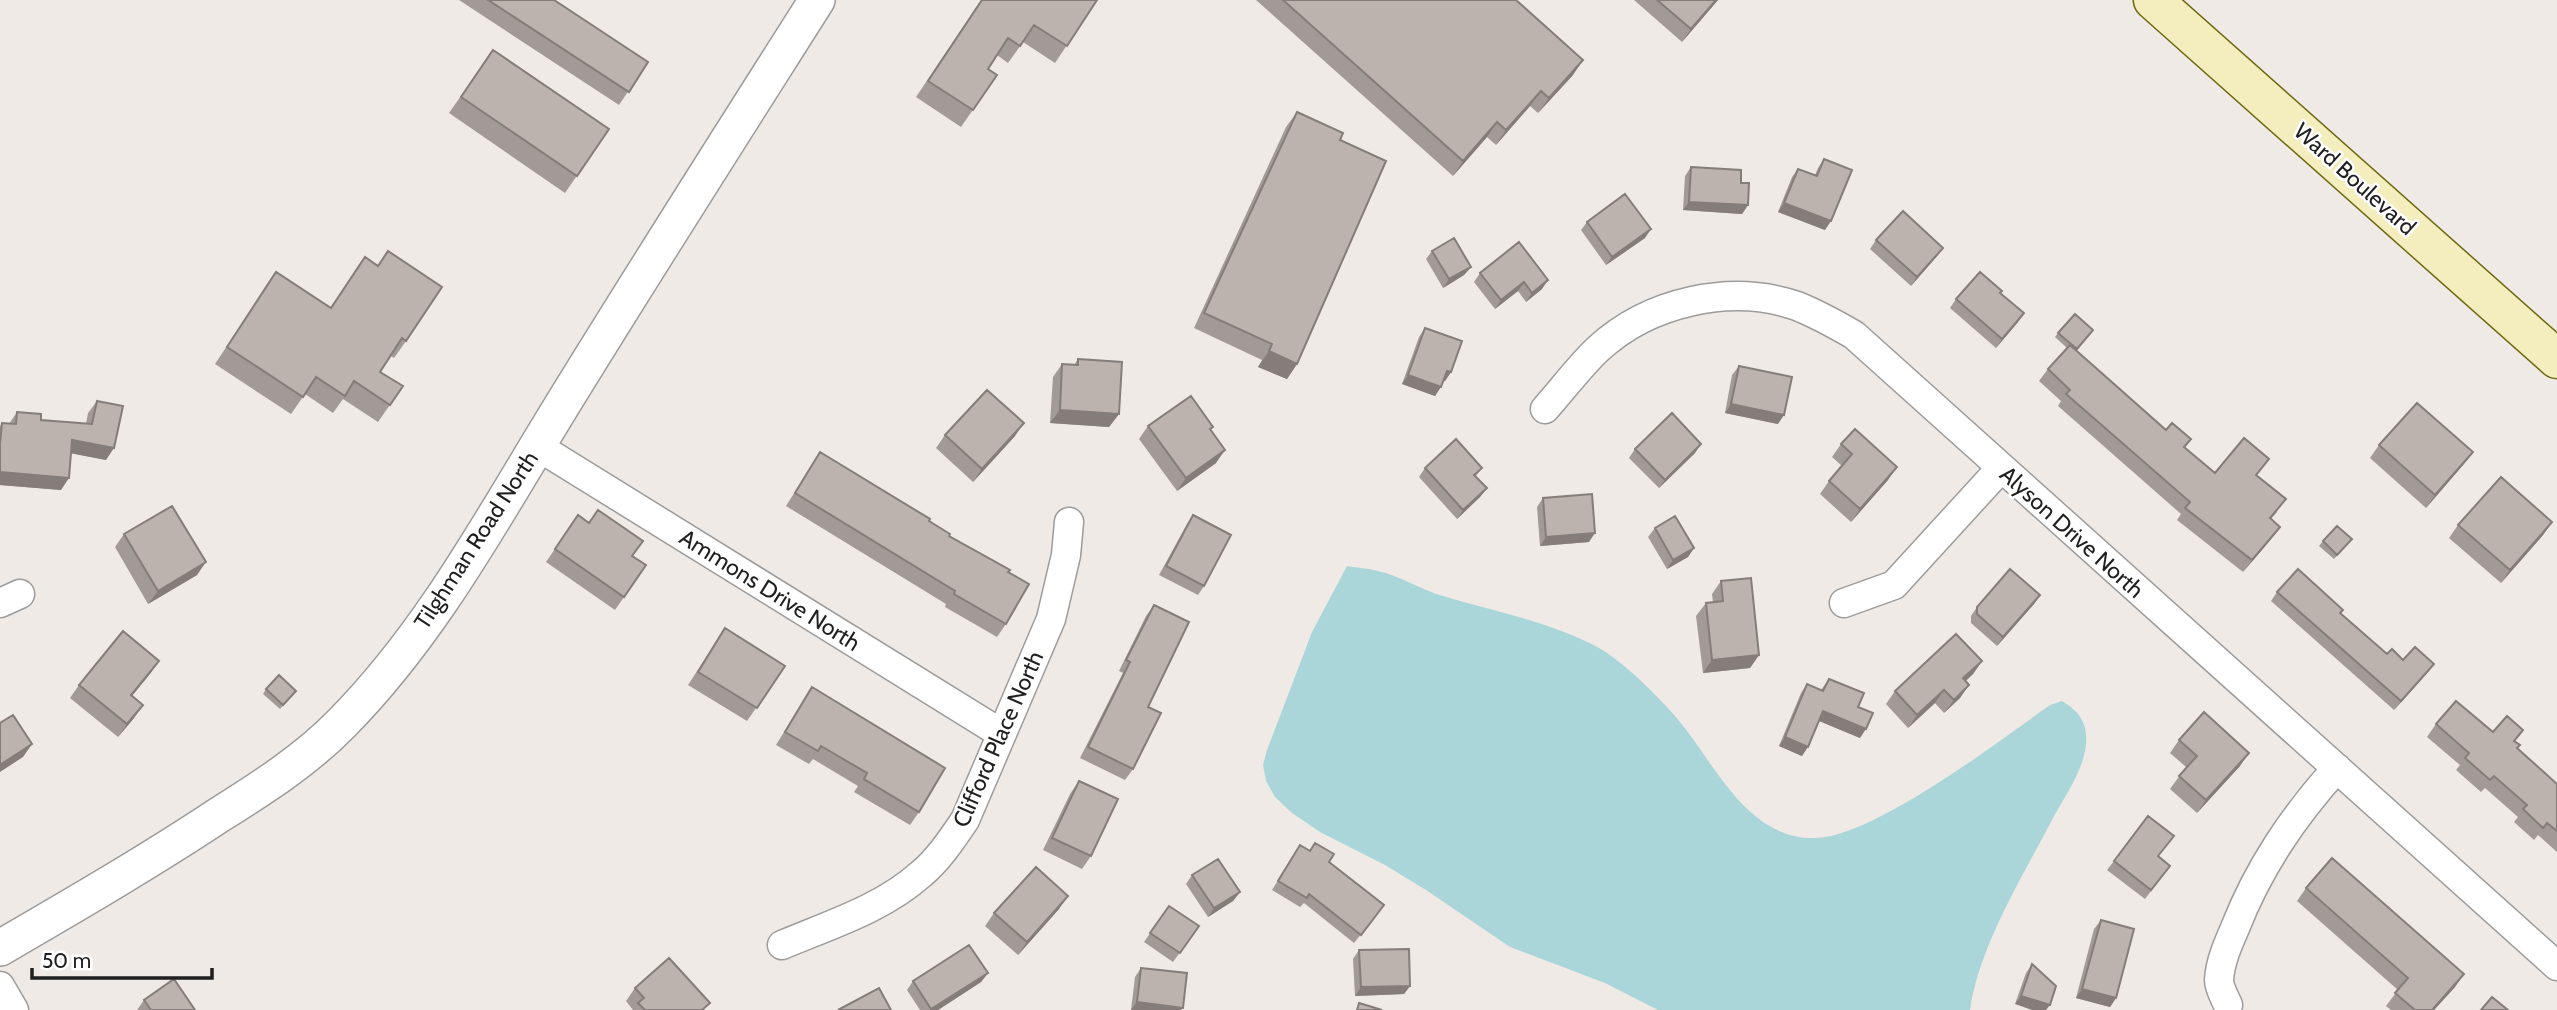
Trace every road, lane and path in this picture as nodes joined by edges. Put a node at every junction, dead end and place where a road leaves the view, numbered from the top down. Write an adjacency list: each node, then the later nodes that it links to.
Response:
1 (817, 0): 5 (street, Tilghman Road North)
2 (2153, 0): 3 (main road, Ward Boulevard)
3 (2557, 359)
4 (1545, 409): 6 (street, Alyson Drive North)
5 (537, 446): 9 (street, Ammons Drive North); 12 (street, Tilghman Road North)
6 (2001, 468): 8 (street); 10 (street, Alyson Drive North)
7 (1069, 522): 9 (street, Clifford Place North)
8 (1844, 603)
9 (1002, 734): 11 (street, Clifford Place North)
10 (2337, 768): 13 (street, Alyson Drive North); 15 (street)
11 (782, 945)
12 (0, 948)
13 (2557, 966)
14 (0, 986): 16 (street)
15 (2228, 1005)
16 (14, 1010)

